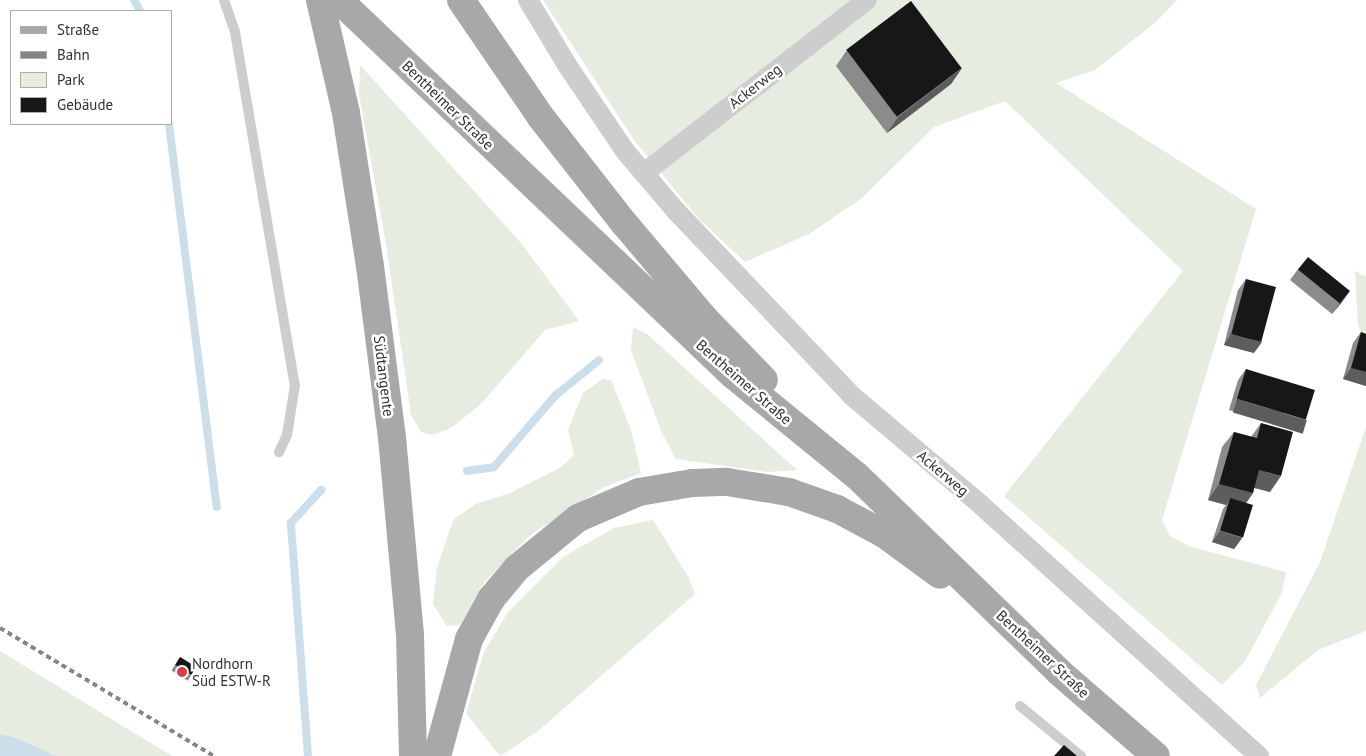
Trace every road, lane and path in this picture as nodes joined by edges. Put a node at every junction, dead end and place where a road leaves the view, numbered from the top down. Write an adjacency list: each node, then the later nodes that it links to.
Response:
1 (224, 0): 8 (lane)
2 (320, 0): 12 (main road, Südtangente)
3 (339, 0): 9 (main road, Bentheimer Straße)
4 (461, 0): 9 (main road)
5 (528, 0): 7 (street, Ackerweg)
6 (867, 0): 7 (street, Ackerweg)
7 (644, 173): 16 (street, Ackerweg)
8 (279, 452)
9 (857, 476): 10 (main road, Bentheimer Straße)
10 (1026, 638): 13 (main road); 15 (main road, Bentheimer Straße)
11 (1020, 706): 14 (lane)
12 (413, 756)
13 (437, 756)
14 (1082, 756)
15 (1156, 756)
16 (1259, 756)

